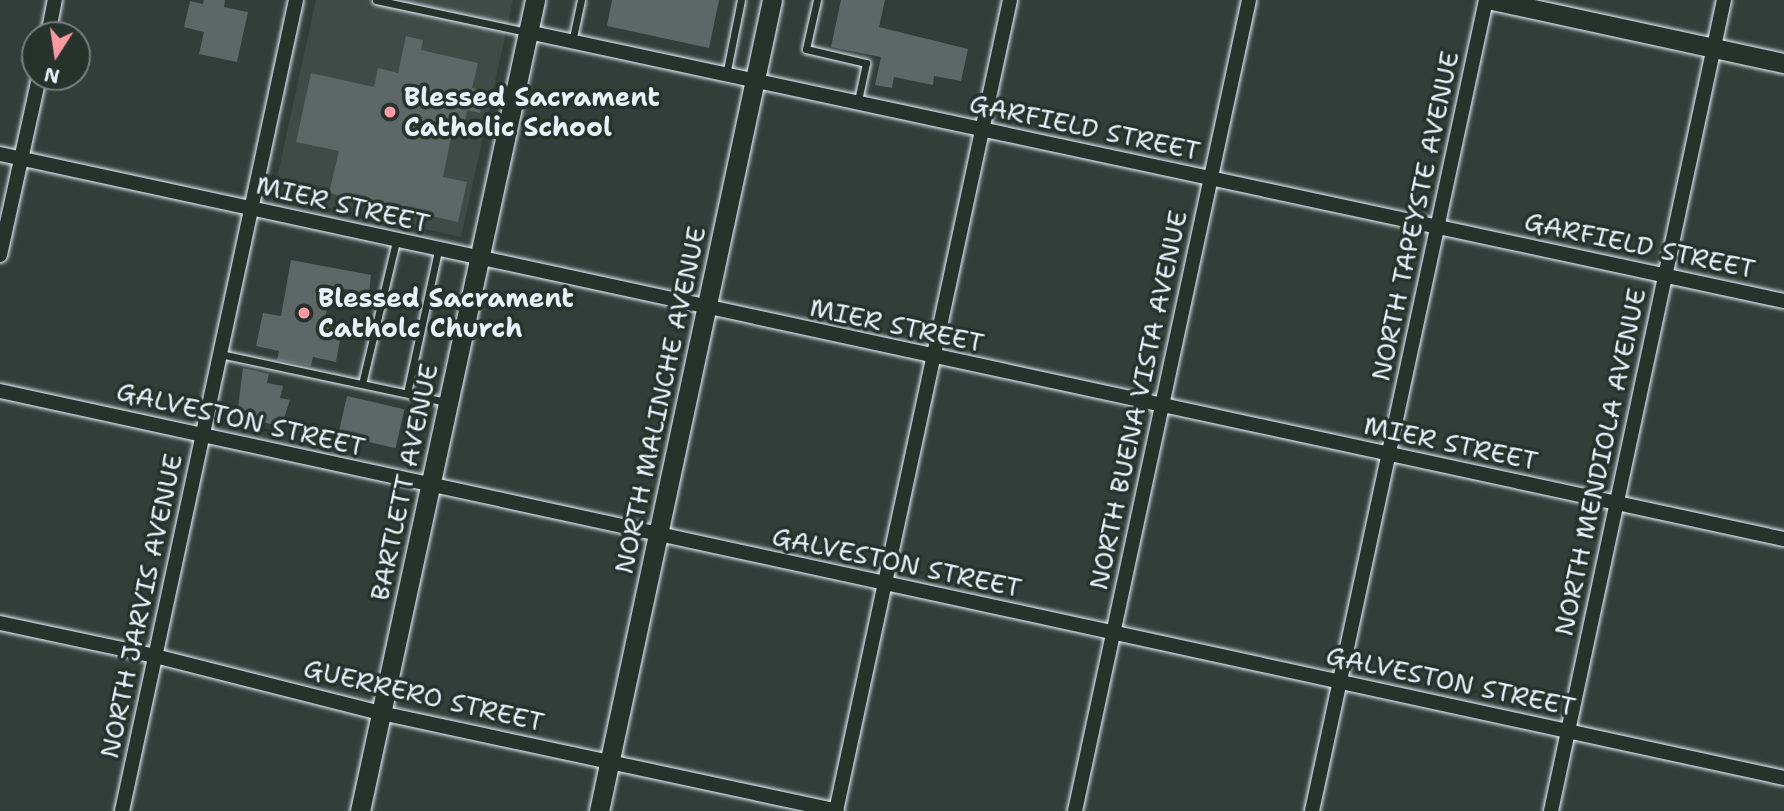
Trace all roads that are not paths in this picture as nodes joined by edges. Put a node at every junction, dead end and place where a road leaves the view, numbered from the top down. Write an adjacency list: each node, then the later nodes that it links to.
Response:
1 (55, 0): 14 (street)
2 (296, 0): 27 (street, NORTH JARVIS AVENUE)
3 (376, 0): 15 (lane, GARFIELD STREET)
4 (535, 0): 15 (main road, BARTLETT AVENUE)
5 (581, 0): 16 (lane)
6 (741, 0): 19 (lane)
7 (772, 0): 20 (main road, NORTH MALINCHE AVENUE)
8 (817, 0): 22 (lane)
9 (1010, 0): 23 (street)
10 (1249, 0): 26 (street, NORTH BUENA VISTA AVENUE)
11 (1486, 0): 28 (street, NORTH TAPEYSTE AVENUE)
12 (1492, 0): 17 (main road)
13 (1724, 0): 17 (street, NORTH MENDIOLA AVENUE)
14 (51, 21)
15 (528, 32): 16 (street, GARFIELD STREET); 32 (main road, BARTLETT AVENUE)
16 (572, 42): 19 (street, GARFIELD STREET)
17 (1714, 48): 18 (main road); 33 (street, NORTH MENDIOLA AVENUE)
18 (1784, 63)
19 (725, 75): 20 (street, GARFIELD STREET)
20 (755, 81): 22 (street, GARFIELD STREET); 35 (main road, NORTH MALINCHE AVENUE)
21 (35, 91): 25 (street)
22 (858, 103): 23 (street, GARFIELD STREET)
23 (982, 130): 26 (street, GARFIELD STREET); 37 (street)
24 (0, 154): 25 (street, MIER STREET)
25 (21, 159): 27 (street, MIER STREET); 31 (street)
26 (1211, 178): 28 (street, GARFIELD STREET); 42 (street, NORTH BUENA VISTA AVENUE)
27 (252, 208): 29 (street, MIER STREET); 36 (street, NORTH JARVIS AVENUE)
28 (1437, 227): 33 (street, GARFIELD STREET); 44 (street, NORTH TAPEYSTE AVENUE)
29 (396, 241): 30 (street, MIER STREET); 38 (lane)
30 (438, 251): 32 (street, MIER STREET); 40 (lane)
31 (0, 255)
32 (478, 260): 35 (street, MIER STREET); 41 (main road, BARTLETT AVENUE)
33 (1665, 276): 34 (street, GARFIELD STREET); 46 (street, NORTH MENDIOLA AVENUE)
34 (1784, 301)
35 (706, 309): 37 (street, MIER STREET); 47 (main road, NORTH MALINCHE AVENUE)
36 (220, 354): 38 (lane); 43 (street, NORTH JARVIS AVENUE)
37 (933, 358): 42 (street, MIER STREET); 49 (street)
38 (362, 384): 40 (lane)
39 (0, 391): 43 (street, GALVESTON STREET)
40 (407, 393): 41 (lane)
41 (448, 402): 45 (main road, BARTLETT AVENUE)
42 (1162, 407): 44 (street, MIER STREET); 51 (street, NORTH BUENA VISTA AVENUE)
43 (203, 434): 45 (street, GALVESTON STREET); 52 (street, NORTH JARVIS AVENUE)
44 (1388, 455): 46 (street, MIER STREET); 53 (street, NORTH TAPEYSTE AVENUE)
45 (430, 487): 47 (street, GALVESTON STREET); 54 (main road, BARTLETT AVENUE)
46 (1617, 504): 48 (street, MIER STREET); 55 (street, NORTH MENDIOLA AVENUE)
47 (658, 535): 49 (street, GALVESTON STREET); 56 (main road, NORTH MALINCHE AVENUE)
48 (1784, 539)
49 (885, 584): 51 (street, GALVESTON STREET); 61 (street)
50 (0, 623): 52 (street, GUERRERO STREET)
51 (1113, 633): 53 (street, GALVESTON STREET); 62 (street, NORTH BUENA VISTA AVENUE)
52 (155, 656): 54 (street, GUERRERO STREET); 58 (street, NORTH JARVIS AVENUE)
53 (1339, 682): 55 (street, GALVESTON STREET); 63 (street, NORTH TAPEYSTE AVENUE)
54 (381, 713): 56 (street, GUERRERO STREET); 59 (main road, BARTLETT AVENUE)
55 (1568, 731): 57 (street, GALVESTON STREET); 64 (street, NORTH MENDIOLA AVENUE)
56 (609, 762): 60 (main road, NORTH MALINCHE AVENUE); 61 (street, GUERRERO STREET)
57 (1784, 778)
58 (122, 811)
59 (360, 811)
60 (599, 811)
61 (837, 811)
62 (1076, 811)
63 (1312, 811)
64 (1551, 811)

